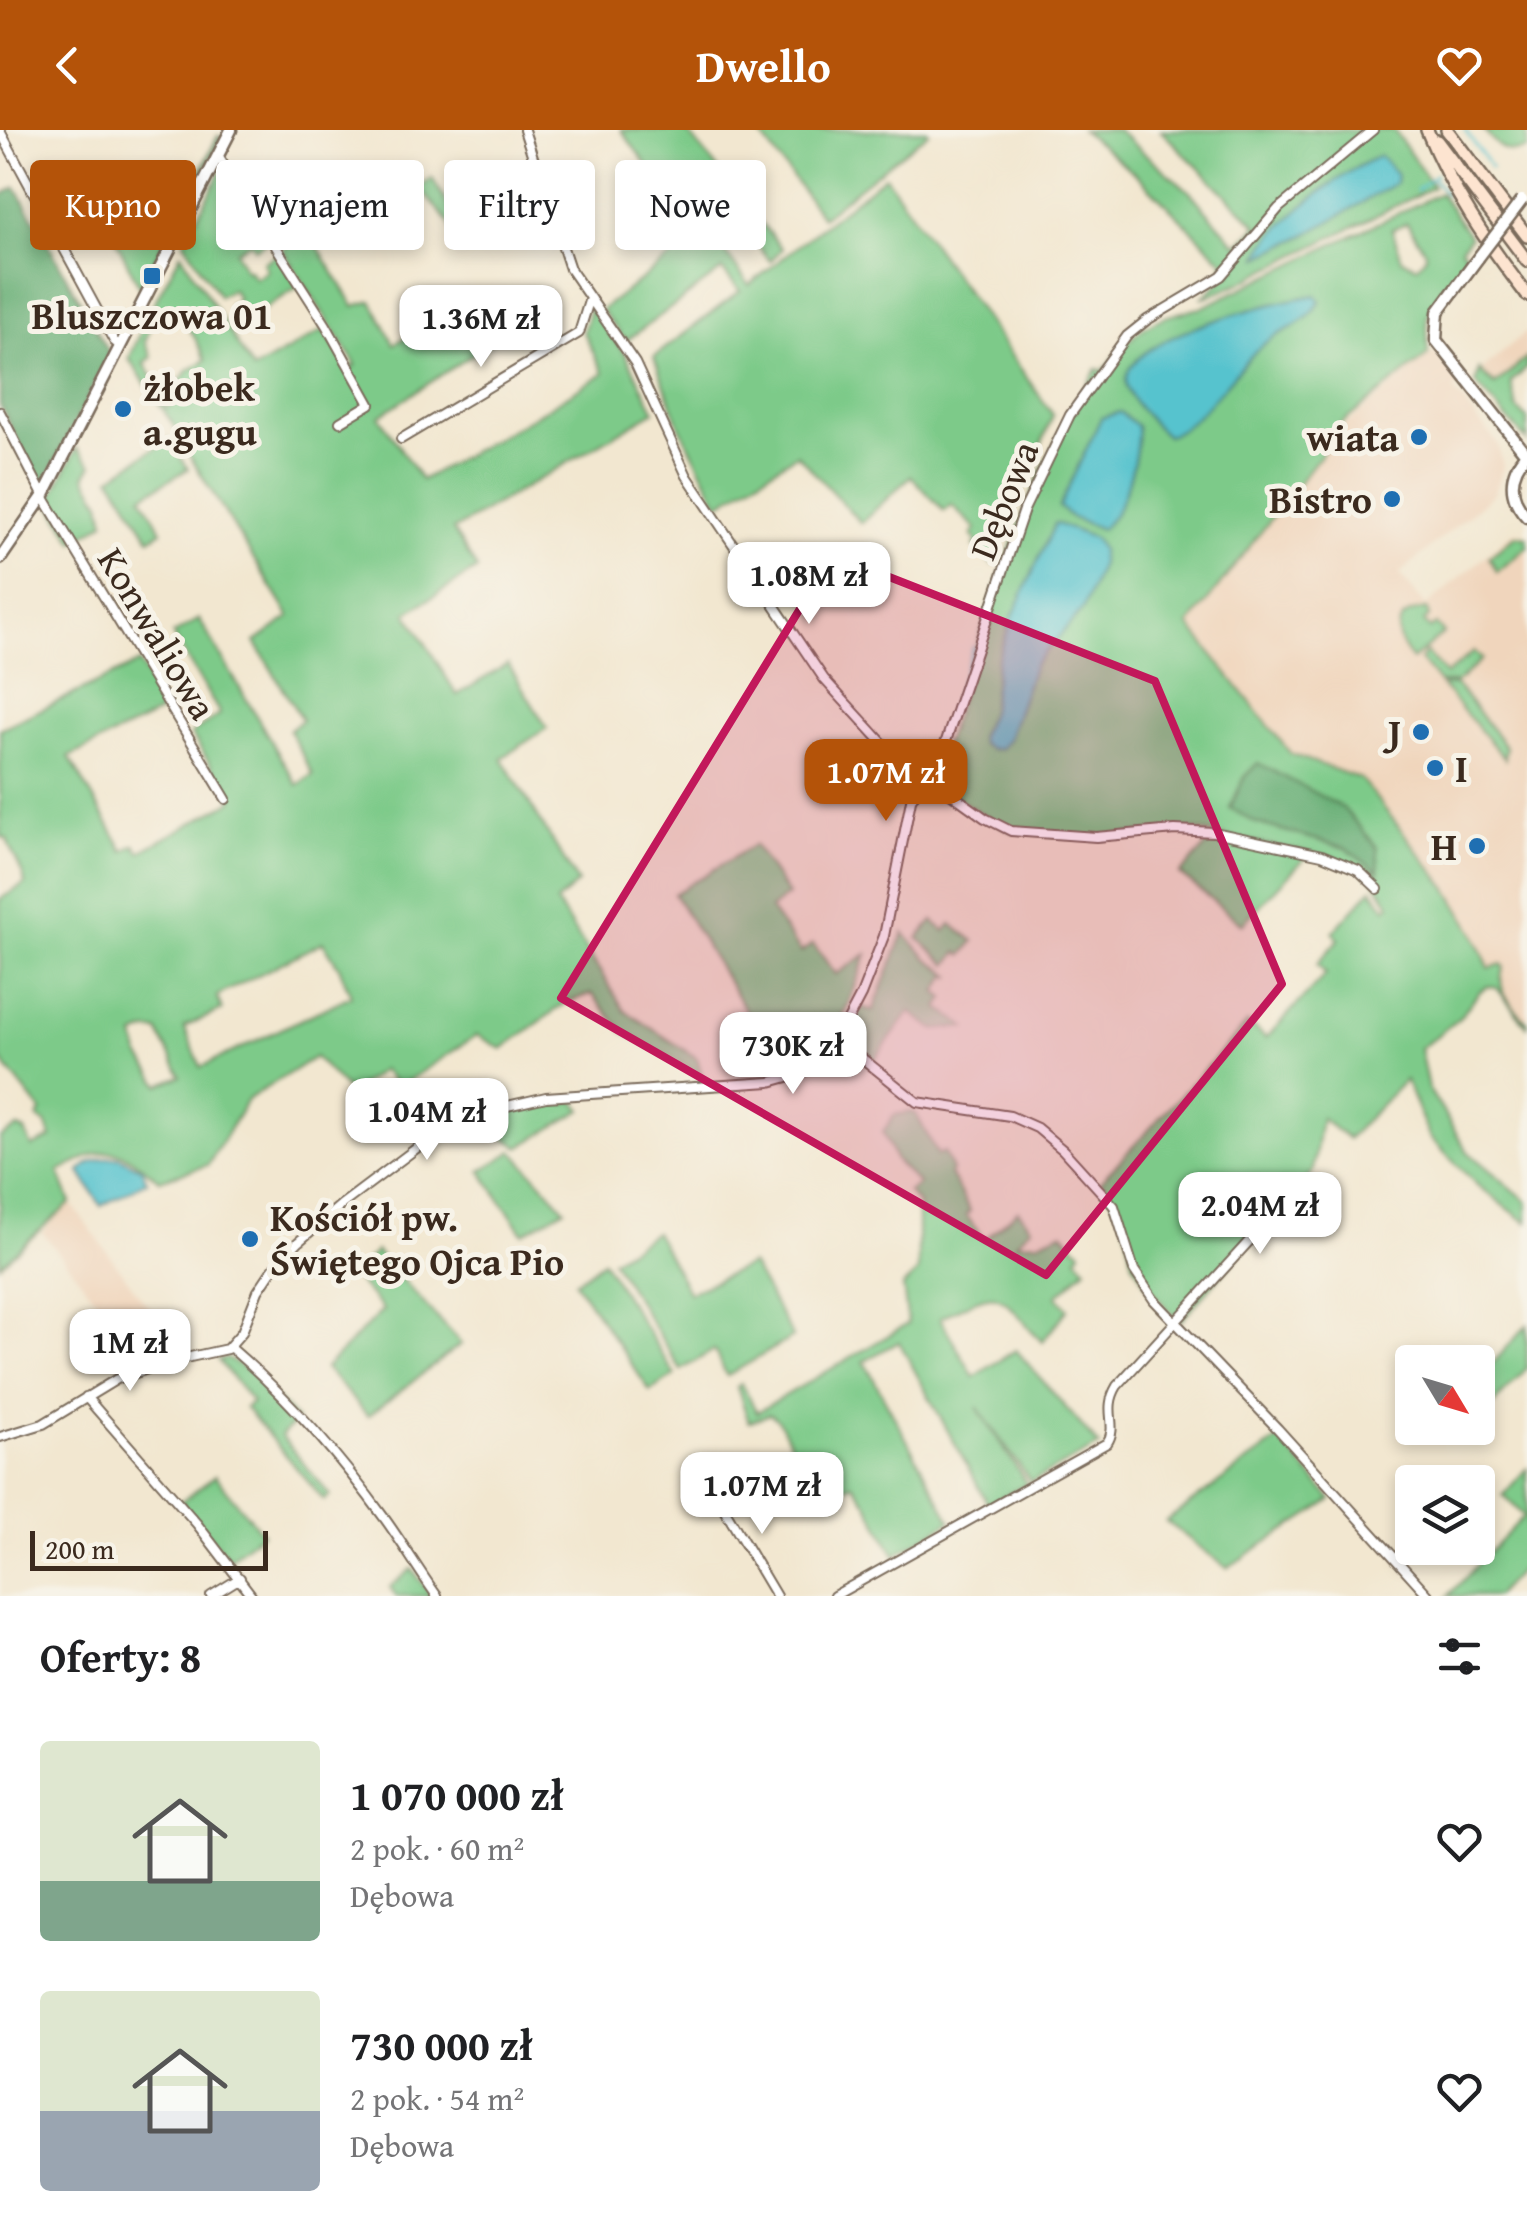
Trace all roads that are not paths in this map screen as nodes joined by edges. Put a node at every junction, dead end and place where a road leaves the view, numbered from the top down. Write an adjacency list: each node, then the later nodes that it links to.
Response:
1 (232, 130): 7 (street)
2 (524, 130): 12 (street)
3 (1373, 130): 21 (street, Dębowa)
4 (1428, 130): 10 (main road); 11 (main road)
5 (1446, 130): 9 (main road)
6 (0, 131): 13 (street)
7 (218, 156): 13 (street); 15 (street)
8 (1524, 197): 17 (street, bridge)
9 (1527, 236)
10 (1527, 261)
11 (1527, 296)
12 (590, 301): 16 (street); 21 (street)
13 (120, 346): 18 (street)
14 (0, 412): 18 (street, Konwaliowa)
15 (340, 422)
16 (401, 439)
17 (1527, 454): 19 (street)
18 (44, 495): 20 (street); 22 (street, Konwaliowa)
19 (1527, 517)
20 (0, 559)
21 (924, 778): 23 (street); 24 (street, Dębowa)
22 (226, 799)
23 (1378, 889)
24 (838, 1039): 26 (street); 27 (street, Dębowa)
25 (1222, 1194): 26 (street)
26 (1175, 1323): 36 (street); 37 (street)
27 (230, 1346): 28 (street); 34 (street)
28 (86, 1397): 29 (street); 31 (street)
29 (0, 1436)
30 (717, 1497): 35 (street)
31 (240, 1578): 32 (street); 33 (street)
32 (211, 1596)
33 (252, 1596)
34 (436, 1596)
35 (776, 1596)
36 (834, 1596)
37 (1429, 1596)

